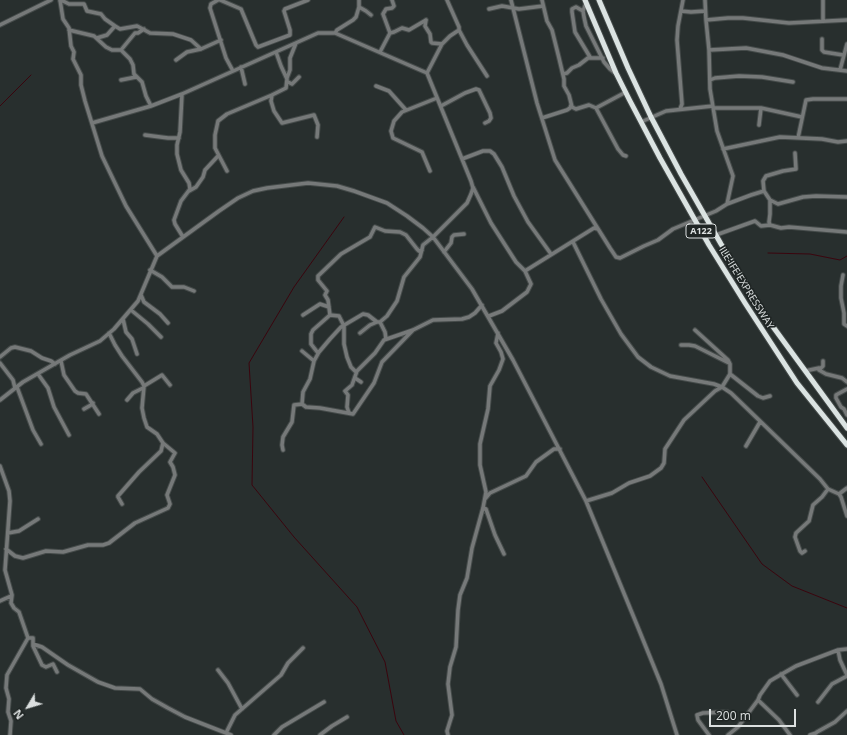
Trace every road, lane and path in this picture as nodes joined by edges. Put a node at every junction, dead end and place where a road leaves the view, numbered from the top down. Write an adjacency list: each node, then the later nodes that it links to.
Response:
1 (51, 0): 29 (street)
2 (60, 0): 16 (street); 32 (street)
3 (80, 0): 16 (street)
4 (219, 0): 5 (street); 38 (street)
5 (308, 0)
6 (359, 0): 19 (street)
7 (392, 0): 35 (street)
8 (447, 0): 33 (street)
9 (511, 0): 17 (street); 20 (street)
10 (542, 0): 18 (street)
11 (599, 0): 82 (highway, ILE-IFE EXPRESSWAY / A122)
12 (683, 0): 23 (street)
13 (705, 0): 24 (street)
14 (822, 0): 28 (street)
15 (586, 1): 22 (street); 58 (highway, ILE-IFE EXPRESSWAY / A122)
16 (84, 4): 30 (street)
17 (502, 6): 20 (street); 21 (street)
18 (543, 6): 20 (street); 59 (street)
19 (359, 7): 25 (street); 34 (street)
20 (512, 8): 84 (street)
21 (489, 10)
22 (584, 11): 47 (street); 49 (street)
23 (681, 11): 24 (street); 80 (street)
24 (705, 11): 26 (street)
25 (371, 15)
26 (706, 20): 28 (street); 44 (street)
27 (847, 20): 28 (street)
28 (823, 21)
29 (0, 25)
30 (115, 26): 31 (street); 36 (street)
31 (144, 29): 42 (street); 43 (street)
32 (69, 30): 36 (street); 86 (street)
33 (459, 30): 40 (street); 61 (street)
34 (335, 33): 39 (street); 46 (street)
35 (390, 33): 40 (street); 46 (street)
36 (97, 38): 43 (street)
37 (822, 39): 48 (street)
38 (221, 40): 42 (street); 55 (street)
39 (296, 43): 45 (street); 64 (street)
40 (442, 44): 57 (street)
41 (847, 44): 48 (street)
42 (201, 49): 52 (street)
43 (121, 50): 60 (street)
44 (709, 50): 54 (street); 65 (street)
45 (276, 52): 53 (street); 64 (street)
46 (380, 52): 57 (street)
47 (600, 53): 50 (street); 51 (street)
48 (843, 55): 54 (street)
49 (590, 57): 50 (street); 59 (street)
50 (596, 57): 51 (street)
51 (603, 58): 58 (street)
52 (176, 60)
53 (241, 67): 55 (street); 67 (street)
54 (840, 70): 56 (street)
55 (234, 71): 70 (street)
56 (847, 71)
57 (427, 73): 72 (street)
58 (616, 73): 69 (highway, ILE-IFE EXPRESSWAY / A122)
59 (563, 74): 74 (street)
60 (136, 76): 63 (street); 75 (street)
61 (487, 76)
62 (299, 77): 64 (street)
63 (121, 80)
64 (287, 80): 71 (street)
65 (710, 80): 66 (street); 77 (street)
66 (794, 82)
67 (245, 84)
68 (376, 86): 81 (street)
69 (626, 92): 78 (street); 85 (highway, ILE-IFE EXPRESSWAY / A122)
70 (182, 94): 75 (street); 91 (street)
71 (272, 95): 90 (street); 96 (street)
72 (437, 98): 76 (street); 81 (street)
73 (847, 99): 83 (street)
74 (571, 105): 78 (street); 84 (street)
75 (151, 106): 86 (street)
76 (441, 106): 87 (street); 98 (street)
77 (713, 107): 79 (street); 80 (street); 94 (street)
78 (596, 108): 97 (street)
79 (761, 108): 83 (street); 88 (street)
80 (680, 109): 82 (street)
81 (406, 110): 100 (street)
82 (651, 116): 85 (street); 107 (highway, ILE-IFE EXPRESSWAY / A122)
83 (802, 117): 92 (street)
84 (542, 118): 109 (street)
85 (641, 122): 108 (highway, ILE-IFE EXPRESSWAY / A122)
86 (92, 123): 122 (street)
87 (486, 123)
88 (759, 125)
89 (145, 135): 91 (street)
90 (317, 137)
91 (179, 138): 102 (street)
92 (798, 138): 93 (street); 94 (street)
93 (847, 141)
94 (723, 149): 106 (street)
95 (795, 153): 103 (street)
96 (218, 156): 99 (street); 102 (street)
97 (626, 156)
98 (462, 159): 101 (street); 121 (street)
99 (227, 171)
100 (430, 171)
101 (471, 181): 117 (street); 124 (street)
102 (189, 191): 116 (street)
103 (764, 191): 105 (street); 106 (street)
104 (847, 197): 105 (street)
105 (770, 200): 110 (street)
106 (727, 204): 107 (street)
107 (705, 216): 108 (street); 115 (highway, ILE-IFE EXPRESSWAY / A122)
108 (695, 220): 112 (street); 183 (highway, ILE-IFE EXPRESSWAY / A122)
109 (595, 224): 111 (street); 112 (street)
110 (770, 225): 113 (street); 115 (street)
111 (594, 228): 112 (street); 118 (street)
112 (598, 229)
113 (847, 232)
114 (464, 234): 120 (street)
115 (716, 235): 159 (highway, ILE-IFE EXPRESSWAY / A122)
116 (183, 236): 117 (street); 122 (street)
117 (433, 238): 119 (street); 120 (street)
118 (573, 242): 121 (street); 170 (street)
119 (422, 250): 129 (street); 135 (street)
120 (444, 252): 128 (street)
121 (551, 254): 124 (street)
122 (157, 256): 123 (street)
123 (150, 270): 126 (street); 127 (street)
124 (525, 271): 133 (street)
125 (843, 275): 138 (street)
126 (194, 291)
127 (141, 295): 130 (street); 136 (street)
128 (482, 305): 133 (street); 139 (street)
129 (329, 308): 131 (street); 132 (street)
130 (131, 310): 134 (street); 144 (street)
131 (303, 315)
132 (330, 315): 137 (street); 148 (street)
133 (489, 316): 143 (street)
134 (123, 319): 141 (street); 149 (street)
135 (378, 322): 137 (street); 142 (street); 145 (street)
136 (168, 323)
137 (344, 326): 148 (street); 158 (street)
138 (847, 326)
139 (413, 330): 145 (street); 178 (street)
140 (696, 330): 156 (street)
141 (109, 333): 151 (street); 169 (street)
142 (360, 333)
143 (498, 333): 190 (street); 196 (street)
144 (161, 337)
145 (386, 339): 158 (street)
146 (681, 345): 156 (street)
147 (302, 351): 152 (street)
148 (318, 353): 152 (street)
149 (137, 354)
150 (0, 357): 155 (street)
151 (61, 361): 155 (street); 175 (street)
152 (314, 361): 176 (street)
153 (823, 361): 157 (street)
154 (0, 364): 163 (street)
155 (55, 364): 160 (street)
156 (730, 364): 161 (street)
157 (819, 370): 159 (street); 166 (street)
158 (357, 371): 162 (street)
159 (805, 371): 181 (highway, ILE-IFE EXPRESSWAY / A122)
160 (38, 374): 164 (street); 185 (street)
161 (730, 374): 170 (street); 172 (street)
162 (355, 378): 165 (street); 178 (street)
163 (13, 380): 164 (street); 168 (street)
164 (23, 382): 168 (street)
165 (361, 382)
166 (847, 382)
167 (170, 385): 169 (street)
168 (16, 387): 173 (street); 187 (street)
169 (144, 387): 174 (street); 186 (street)
170 (722, 387): 182 (street); 197 (street)
171 (847, 389): 180 (street)
172 (770, 396)
173 (0, 400)
174 (127, 400)
175 (93, 403): 177 (street); 179 (street)
176 (302, 404): 178 (street); 191 (street)
177 (84, 409)
178 (349, 413)
179 (100, 414)
180 (847, 415)
181 (839, 418): 183 (highway); 184 (highway, ILE-IFE EXPRESSWAY / A122)
182 (760, 422): 189 (street); 194 (street)
183 (831, 426): 188 (highway, ILE-IFE EXPRESSWAY / A122)
184 (847, 428)
185 (70, 435)
186 (163, 443): 198 (street); 203 (street)
187 (41, 444)
188 (847, 445)
189 (746, 446)
190 (560, 449): 196 (street); 197 (street)
191 (283, 450)
192 (0, 466): 202 (street)
193 (847, 488): 195 (street)
194 (828, 489): 195 (street); 204 (street)
195 (839, 494): 200 (street)
196 (484, 500): 199 (street)
197 (586, 501): 231 (street)
198 (122, 504)
199 (483, 508): 205 (street); 230 (street)
200 (847, 516)
201 (38, 519): 202 (street)
202 (8, 533): 203 (street)
203 (6, 549): 206 (street)
204 (805, 551)
205 (504, 554)
206 (12, 595): 207 (street); 208 (street)
207 (0, 601)
208 (30, 638): 213 (street); 224 (street); 226 (street)
209 (303, 648): 220 (street)
210 (847, 649): 211 (street)
211 (838, 650): 214 (street); 215 (street)
212 (218, 670): 220 (street)
213 (57, 672)
214 (781, 674): 216 (street); 217 (street)
215 (847, 675): 219 (street)
216 (797, 695)
217 (758, 700): 233 (street); 234 (street)
218 (324, 702): 228 (street)
219 (818, 702)
220 (242, 709): 224 (street)
221 (847, 711): 225 (street)
222 (727, 712): 232 (street)
223 (347, 718): 229 (street)
224 (226, 733): 227 (street)
225 (817, 734): 235 (street)
226 (10, 735)
227 (230, 735)
228 (274, 735)
229 (320, 735)
230 (448, 735)
231 (677, 735)
232 (709, 735)
233 (728, 735)
234 (790, 735)
235 (810, 735)

